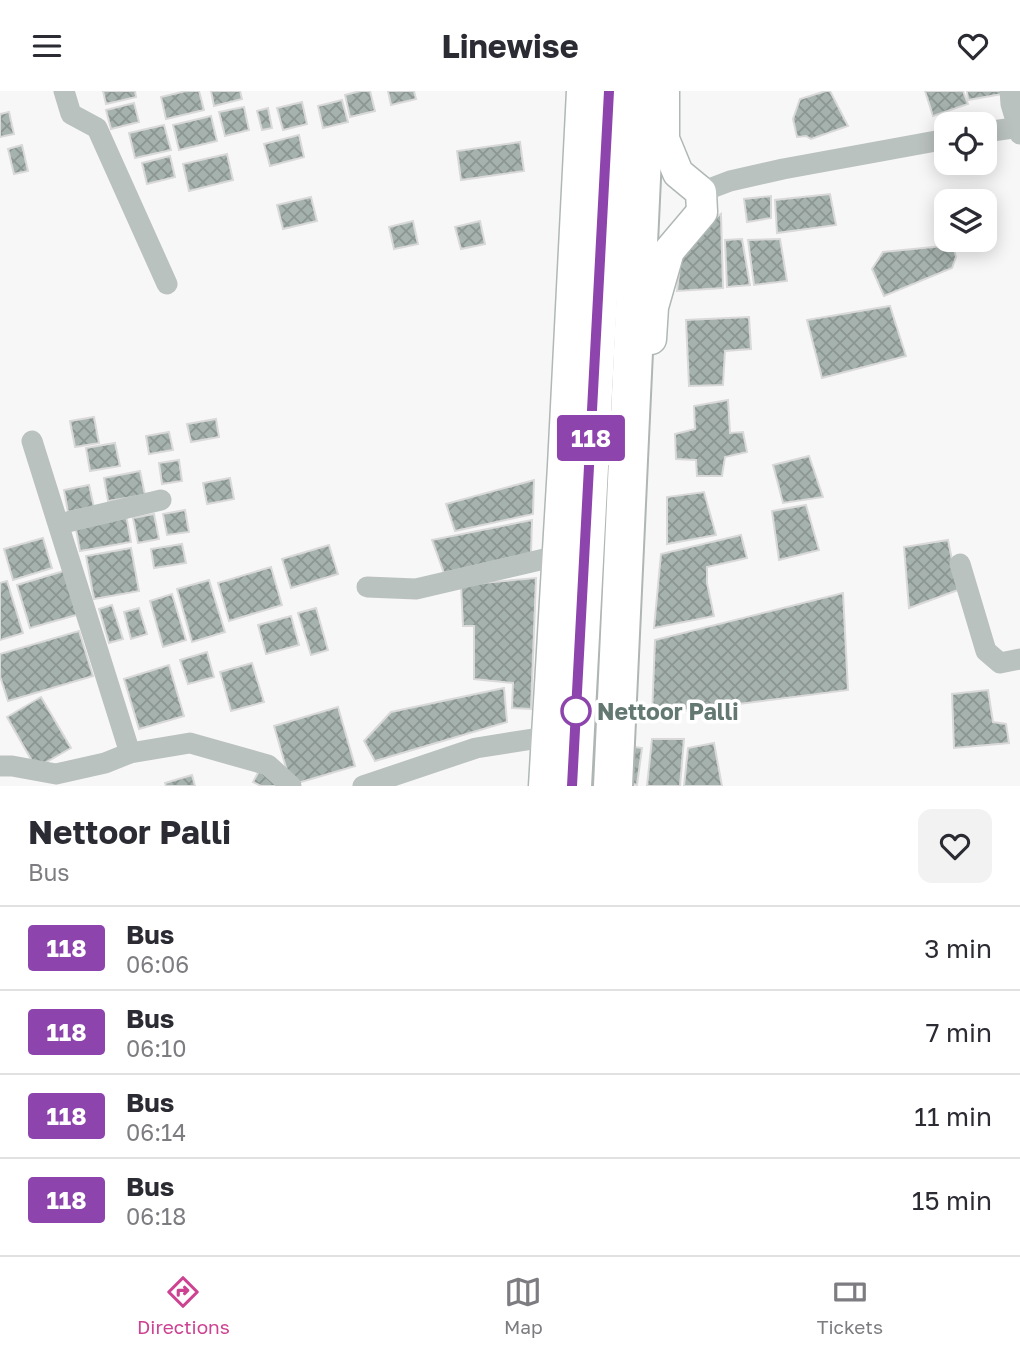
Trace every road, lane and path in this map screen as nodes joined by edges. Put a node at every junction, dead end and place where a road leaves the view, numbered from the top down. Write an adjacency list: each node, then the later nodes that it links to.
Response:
1 (64, 91): 10 (street)
2 (645, 91): 26 (highway)
3 (664, 91): 9 (street)
4 (1010, 91): 6 (street)
5 (595, 105): 14 (street); 18 (highway)
6 (1019, 129): 7 (street)
7 (997, 131)
8 (934, 141): 9 (street)
9 (701, 192): 27 (street)
10 (167, 283)
11 (32, 441): 13 (street)
12 (161, 500): 13 (street)
13 (59, 524): 19 (street)
14 (557, 556): 16 (street); 18 (street)
15 (960, 564): 17 (street)
16 (367, 587)
17 (1020, 659)
18 (560, 736): 23 (street); 24 (street); 25 (highway)
19 (130, 753): 21 (street); 22 (street)
20 (0, 766): 21 (street)
21 (59, 780)
22 (291, 786)
23 (363, 786)
24 (544, 786)
25 (572, 786)
26 (613, 786)
27 (627, 786)

